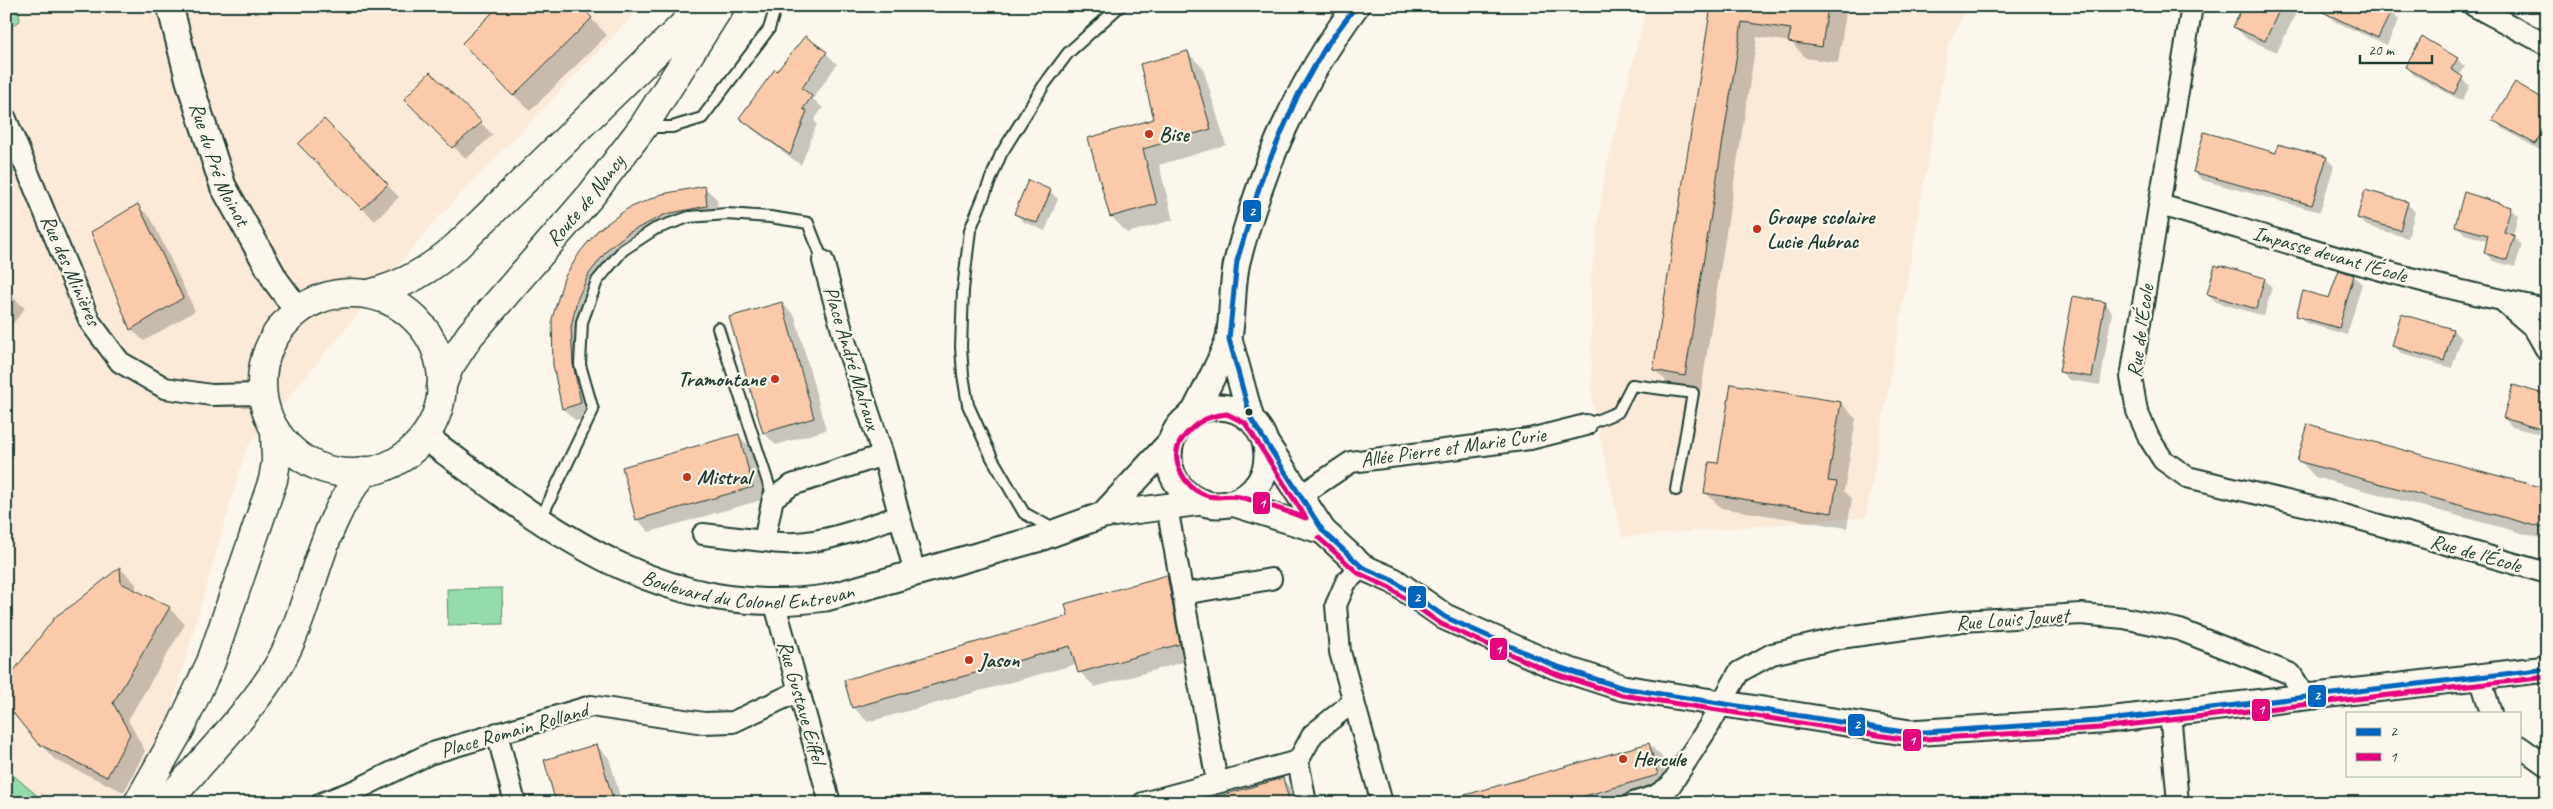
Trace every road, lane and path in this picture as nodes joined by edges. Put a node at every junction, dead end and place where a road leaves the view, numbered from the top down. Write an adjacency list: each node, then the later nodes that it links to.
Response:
1 (170, 6): 17 (street, Rue du Pré Moinot)
2 (703, 6): 14 (main road)
3 (720, 6): 11 (main road, Route de Nancy)
4 (776, 6): 11 (lane)
5 (1120, 6): 41 (lane)
6 (1356, 6): 19 (street)
7 (2192, 6): 12 (street, Rue de l'École)
8 (2474, 6): 9 (street)
9 (2547, 45)
10 (6, 119): 22 (street, Rue des Minières)
11 (644, 127): 21 (main road, Route de Nancy)
12 (2160, 205): 15 (street, Impasse devant l'École); 47 (street, Rue de l'École)
13 (822, 261): 30 (street, Place André Malraux); 40 (lane)
14 (369, 294): 17 (main road); 21 (main road)
15 (2501, 300): 16 (street, Impasse devant l'École); 20 (street)
16 (2547, 309)
17 (298, 311): 22 (main road)
18 (718, 328): 34 (lane)
19 (1229, 339): 23 (street); 24 (street)
20 (2547, 351)
21 (442, 388): 27 (main road)
22 (262, 394): 26 (main road)
23 (1194, 413): 24 (street); 28 (street)
24 (1251, 419): 29 (street)
25 (1586, 426): 32 (lane); 33 (street, Allée Pierre et Marie Curie)
26 (275, 430): 31 (main road); 64 (main road)
27 (424, 436): 31 (main road); 40 (street, Boulevard du Colonel Entrevan)
28 (1171, 442): 35 (street); 38 (street)
29 (1267, 446): 33 (street); 36 (street)
30 (883, 454): 34 (street, Place André Malraux); 39 (street, Place André Malraux)
31 (366, 471): 65 (main road)
32 (1676, 490)
33 (1300, 496): 42 (street)
34 (773, 498): 44 (street)
35 (1201, 502): 36 (street); 37 (street, Boulevard du Colonel Entrevan)
36 (1232, 503): 42 (street)
37 (1167, 507): 38 (street, Boulevard du Colonel Entrevan); 49 (street)
38 (1104, 515): 41 (street, Boulevard du Colonel Entrevan)
39 (899, 516): 44 (street); 46 (street, Place André Malraux)
40 (539, 521): 50 (street, Boulevard du Colonel Entrevan)
41 (1056, 530): 46 (street, Boulevard du Colonel Entrevan)
42 (1323, 531): 45 (street)
43 (703, 534): 44 (street)
44 (764, 541)
45 (1362, 567): 55 (street); 56 (street)
46 (915, 573): 50 (street, Boulevard du Colonel Entrevan)
47 (2547, 573)
48 (1271, 580): 49 (street)
49 (1183, 594): 63 (street)
50 (774, 601): 53 (street, Rue Gustave Eiffel)
51 (2547, 670): 52 (street)
52 (2480, 677): 54 (street); 58 (street)
53 (799, 690): 59 (street, Place Romain Rolland); 68 (street, Rue Gustave Eiffel)
54 (2305, 696): 56 (street, Rue Louis Jouvet); 57 (street)
55 (1354, 701): 61 (street); 71 (street)
56 (1722, 703): 57 (street); 72 (street, Rue Louis Jouvet)
57 (2170, 712): 73 (street)
58 (2491, 712)
59 (497, 732): 66 (street, Place Romain Rolland); 67 (street)
60 (2520, 747): 62 (street)
61 (1298, 761): 63 (street); 70 (street)
62 (2547, 766)
63 (1217, 782): 69 (street)
64 (138, 803)
65 (166, 803)
66 (322, 803)
67 (515, 803)
68 (830, 803)
69 (1143, 803)
70 (1306, 803)
71 (1382, 803)
72 (1633, 803)
73 (2178, 803)

